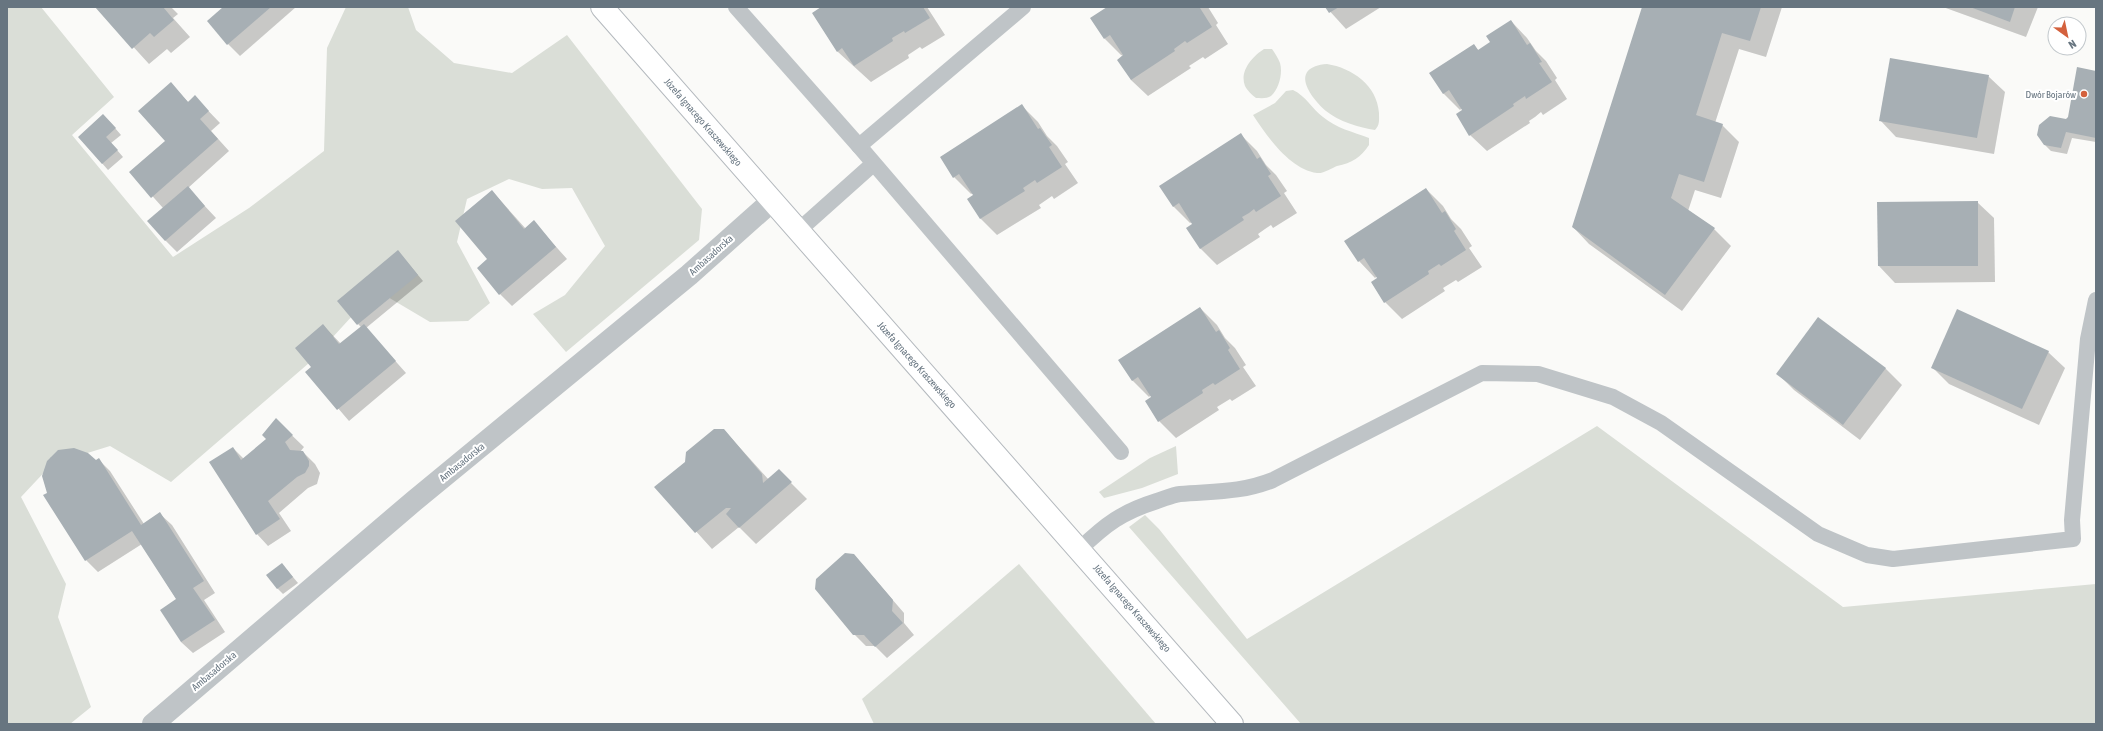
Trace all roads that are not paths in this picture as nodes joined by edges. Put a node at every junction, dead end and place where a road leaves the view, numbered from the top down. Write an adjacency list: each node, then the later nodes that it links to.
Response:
1 (602, 7): 6 (street, Józefa Ignacego Kraszewskiego)
2 (736, 7): 4 (lane)
3 (1023, 7): 4 (lane)
4 (859, 146): 5 (lane)
5 (873, 164): 7 (lane); 9 (lane)
6 (772, 201): 7 (street, Józefa Ignacego Kraszewskiego); 11 (street, Ambasadorska)
7 (798, 231): 10 (street, Józefa Ignacego Kraszewskiego)
8 (2096, 300): 10 (lane)
9 (1121, 452)
10 (1080, 549): 12 (street, Józefa Ignacego Kraszewskiego)
11 (153, 724)
12 (1232, 724)

